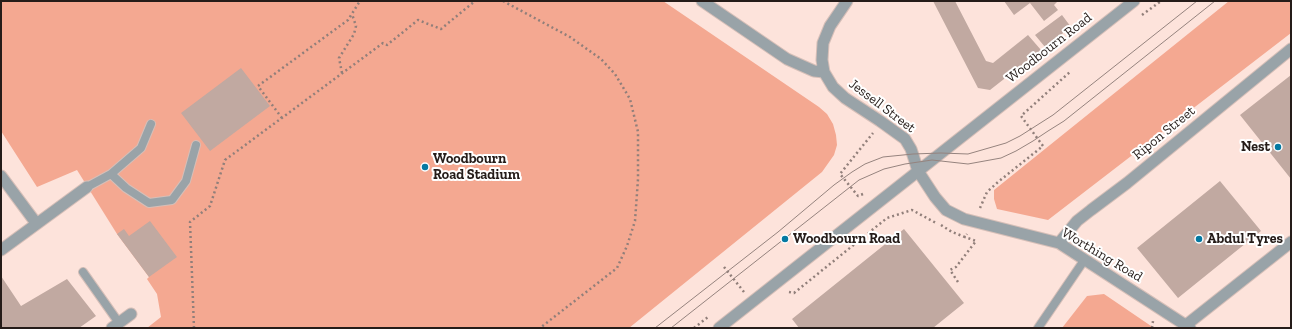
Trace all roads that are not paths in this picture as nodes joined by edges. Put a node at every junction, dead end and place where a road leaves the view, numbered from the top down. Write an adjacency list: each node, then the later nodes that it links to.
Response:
1 (702, 1): 5 (street)
2 (847, 1): 5 (street, Jessell Street)
3 (1134, 1): 8 (street, Woodbourn Road)
4 (1291, 49): 14 (street, Ripon Street)
5 (824, 72): 8 (street, Jessell Street)
6 (151, 124): 9 (lane)
7 (196, 145): 9 (lane)
8 (918, 171): 14 (street, Worthing Road); 21 (street, Woodbourn Road)
9 (111, 174): 11 (lane)
10 (1, 176): 12 (street)
11 (87, 187): 12 (street)
12 (36, 223): 15 (street)
13 (1291, 242): 20 (street)
14 (1059, 243): 16 (street, Worthing Road)
15 (1, 250)
16 (1085, 259): 20 (street, Worthing Road); 22 (lane)
17 (83, 272): 19 (lane)
18 (131, 314): 19 (street)
19 (116, 325)
20 (1188, 326)
21 (719, 328)
22 (1038, 328)

